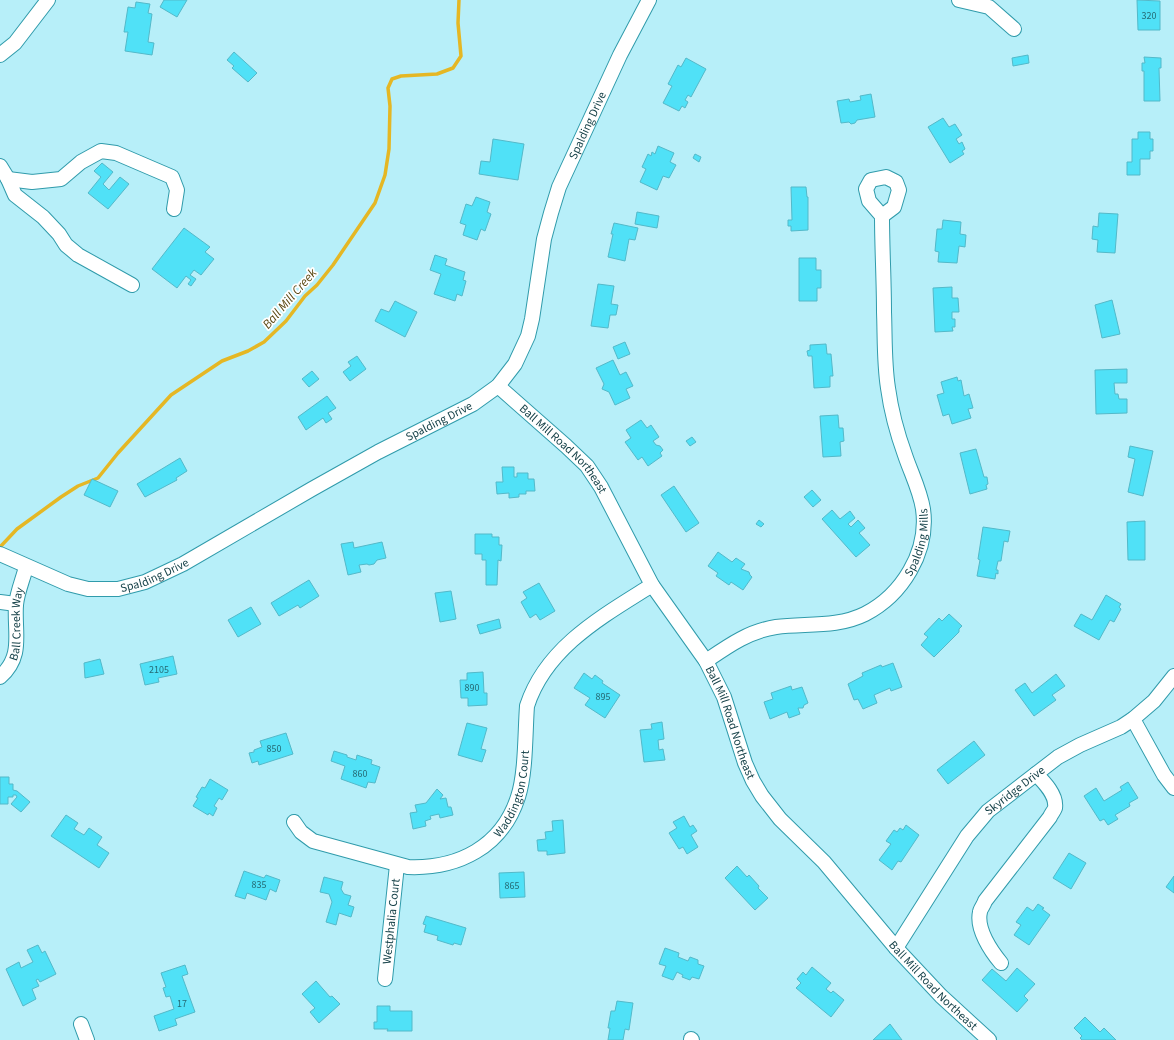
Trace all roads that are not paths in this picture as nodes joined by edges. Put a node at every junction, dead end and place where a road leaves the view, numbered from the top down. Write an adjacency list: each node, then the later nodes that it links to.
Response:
1 (48, 0): 5 (street)
2 (648, 0): 11 (street, Spalding Drive)
3 (959, 0): 4 (street)
4 (1014, 29)
5 (0, 55)
6 (0, 166): 7 (street)
7 (8, 179): 8 (street); 10 (street)
8 (174, 209)
9 (882, 216): 17 (street, Spalding Mills)
10 (132, 285)
11 (498, 386): 13 (street, Spalding Drive); 14 (street, Ball Mill Road Northeast)
12 (0, 554): 13 (street, Spalding Drive)
13 (26, 566): 16 (street, Ball Creek Way)
14 (652, 585): 17 (street, Ball Mill Road Northeast); 24 (street, Waddington Court)
15 (0, 602): 16 (street)
16 (16, 604): 19 (street, Ball Creek Way)
17 (706, 662): 25 (street, Ball Mill Road Northeast)
18 (1174, 676): 20 (street, Skyridge Drive)
19 (0, 677)
20 (1133, 719): 21 (street, Skyridge Drive); 22 (street)
21 (1036, 774): 25 (street, Skyridge Drive); 26 (street)
22 (1174, 788)
23 (294, 822): 24 (street, Waddington Court)
24 (396, 864): 27 (street, Westphalia Court)
25 (896, 948): 30 (street, Ball Mill Road Northeast)
26 (1001, 963)
27 (385, 979)
28 (81, 1024): 29 (street)
29 (87, 1040)
30 (989, 1040)

